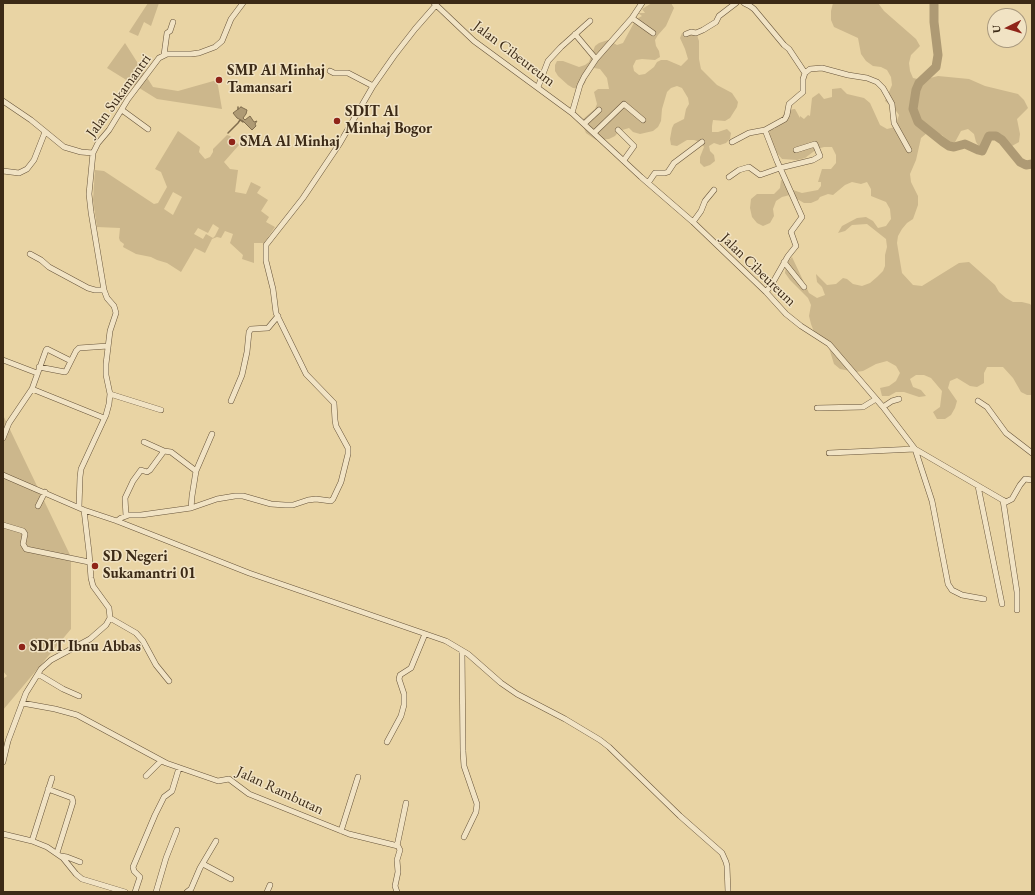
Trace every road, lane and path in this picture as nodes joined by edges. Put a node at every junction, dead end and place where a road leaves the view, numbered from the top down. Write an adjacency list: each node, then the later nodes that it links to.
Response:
1 (242, 3): 12 (street, Jalan Sukamantri)
2 (642, 3): 6 (street)
3 (736, 3): 4 (street); 11 (street)
4 (743, 3): 15 (street)
5 (435, 4): 16 (street); 17 (street, Jalan Cibeureum)
6 (632, 18): 9 (street); 13 (street)
7 (590, 21): 10 (street)
8 (173, 22): 12 (street)
9 (652, 33)
10 (575, 34): 13 (street); 17 (street)
11 (686, 34)
12 (164, 55): 19 (street, Jalan Sukamantri)
13 (596, 59): 21 (street)
14 (330, 71): 16 (street)
15 (805, 73): 26 (street); 32 (street)
16 (373, 86): 46 (street)
17 (538, 87): 21 (street, Jalan Cibeureum)
18 (3, 101): 27 (street)
19 (122, 110): 24 (street); 33 (street, Jalan Sukamantri)
20 (599, 110): 23 (street)
21 (572, 113): 23 (street, Jalan Cibeureum)
22 (643, 120): 28 (street)
23 (584, 124): 28 (street, Jalan Cibeureum)
24 (148, 128)
25 (618, 130): 34 (street)
26 (765, 130): 30 (street); 35 (street)
27 (45, 132): 33 (street); 36 (street)
28 (594, 133): 34 (street, Jalan Cibeureum)
29 (702, 142): 38 (street)
30 (732, 142)
31 (796, 150): 35 (street)
32 (909, 150)
33 (93, 153): 44 (street, Jalan Sukamantri)
34 (624, 160): 38 (street, Jalan Cibeureum)
35 (780, 168): 37 (street); 42 (street)
36 (3, 171)
37 (729, 177)
38 (648, 183): 40 (street, Jalan Cibeureum)
39 (714, 190): 40 (street)
40 (692, 222): 45 (street, Jalan Cibeureum)
41 (30, 254): 44 (street)
42 (784, 262): 43 (street); 45 (street)
43 (804, 287)
44 (104, 290): 47 (street, Jalan Sukamantri)
45 (766, 292): 55 (street, Jalan Cibeureum)
46 (278, 316): 56 (street); 76 (street)
47 (108, 346): 49 (street); 53 (street, Jalan Sukamantri)
48 (3, 360): 51 (street)
49 (71, 361): 50 (street); 50 (street)
50 (39, 367): 51 (street)
51 (37, 373): 52 (street)
52 (32, 388): 61 (street); 63 (street)
53 (110, 394): 60 (street); 61 (street, Jalan Sukamantri)
54 (899, 398): 58 (street)
55 (876, 399): 58 (street, Jalan Cibeureum); 59 (street)
56 (231, 401)
57 (978, 401): 68 (street)
58 (883, 407): 65 (street, Jalan Cibeureum)
59 (817, 408)
60 (161, 410)
61 (104, 418): 77 (street, Jalan Sukamantri)
62 (212, 434): 69 (street)
63 (3, 438)
64 (144, 442): 66 (street)
65 (916, 450): 67 (street); 72 (street); 82 (street, Jalan Cibeureum)
66 (164, 451): 69 (street); 78 (street)
67 (829, 453)
68 (1032, 453)
69 (196, 471): 76 (street)
70 (3, 474): 73 (street)
71 (1032, 480): 74 (street)
72 (978, 486): 74 (street); 83 (street)
73 (45, 492): 75 (street); 77 (street)
74 (1003, 500): 84 (street)
75 (38, 506)
76 (191, 508): 78 (street)
77 (81, 509): 79 (street); 81 (street, Jalan Sukamantri)
78 (126, 516): 79 (street)
79 (118, 521): 86 (street)
80 (3, 525): 81 (street)
81 (89, 562): 85 (street, Jalan Sukamantri)
82 (984, 599)
83 (1002, 604)
84 (1017, 610)
85 (110, 618): 88 (street); 89 (street)
86 (426, 634): 87 (street); 92 (street)
87 (462, 651): 104 (street); 119 (street)
88 (38, 674): 90 (street); 91 (street)
89 (169, 681)
90 (79, 696)
91 (22, 703): 93 (street, Jalan Rambutan); 94 (street)
92 (387, 742)
93 (161, 761): 95 (street, Jalan Rambutan); 96 (street)
94 (3, 762)
95 (179, 768): 102 (street, Jalan Rambutan); 114 (street)
96 (146, 776)
97 (358, 777): 102 (street)
98 (52, 778): 99 (street)
99 (48, 789): 105 (street); 108 (street)
100 (406, 803): 107 (street)
101 (177, 830): 115 (street)
102 (341, 831): 107 (street, Jalan Rambutan)
103 (3, 834): 105 (street)
104 (464, 837)
105 (32, 841): 108 (street)
106 (216, 841): 110 (street)
107 (397, 846): 118 (street)
108 (59, 855): 109 (street); 113 (street)
109 (80, 862)
110 (202, 864): 111 (street); 116 (street)
111 (231, 879)
112 (270, 885): 117 (street)
113 (125, 892)
114 (135, 892)
115 (156, 892)
116 (187, 892)
117 (267, 892)
118 (397, 892)
119 (728, 892)

